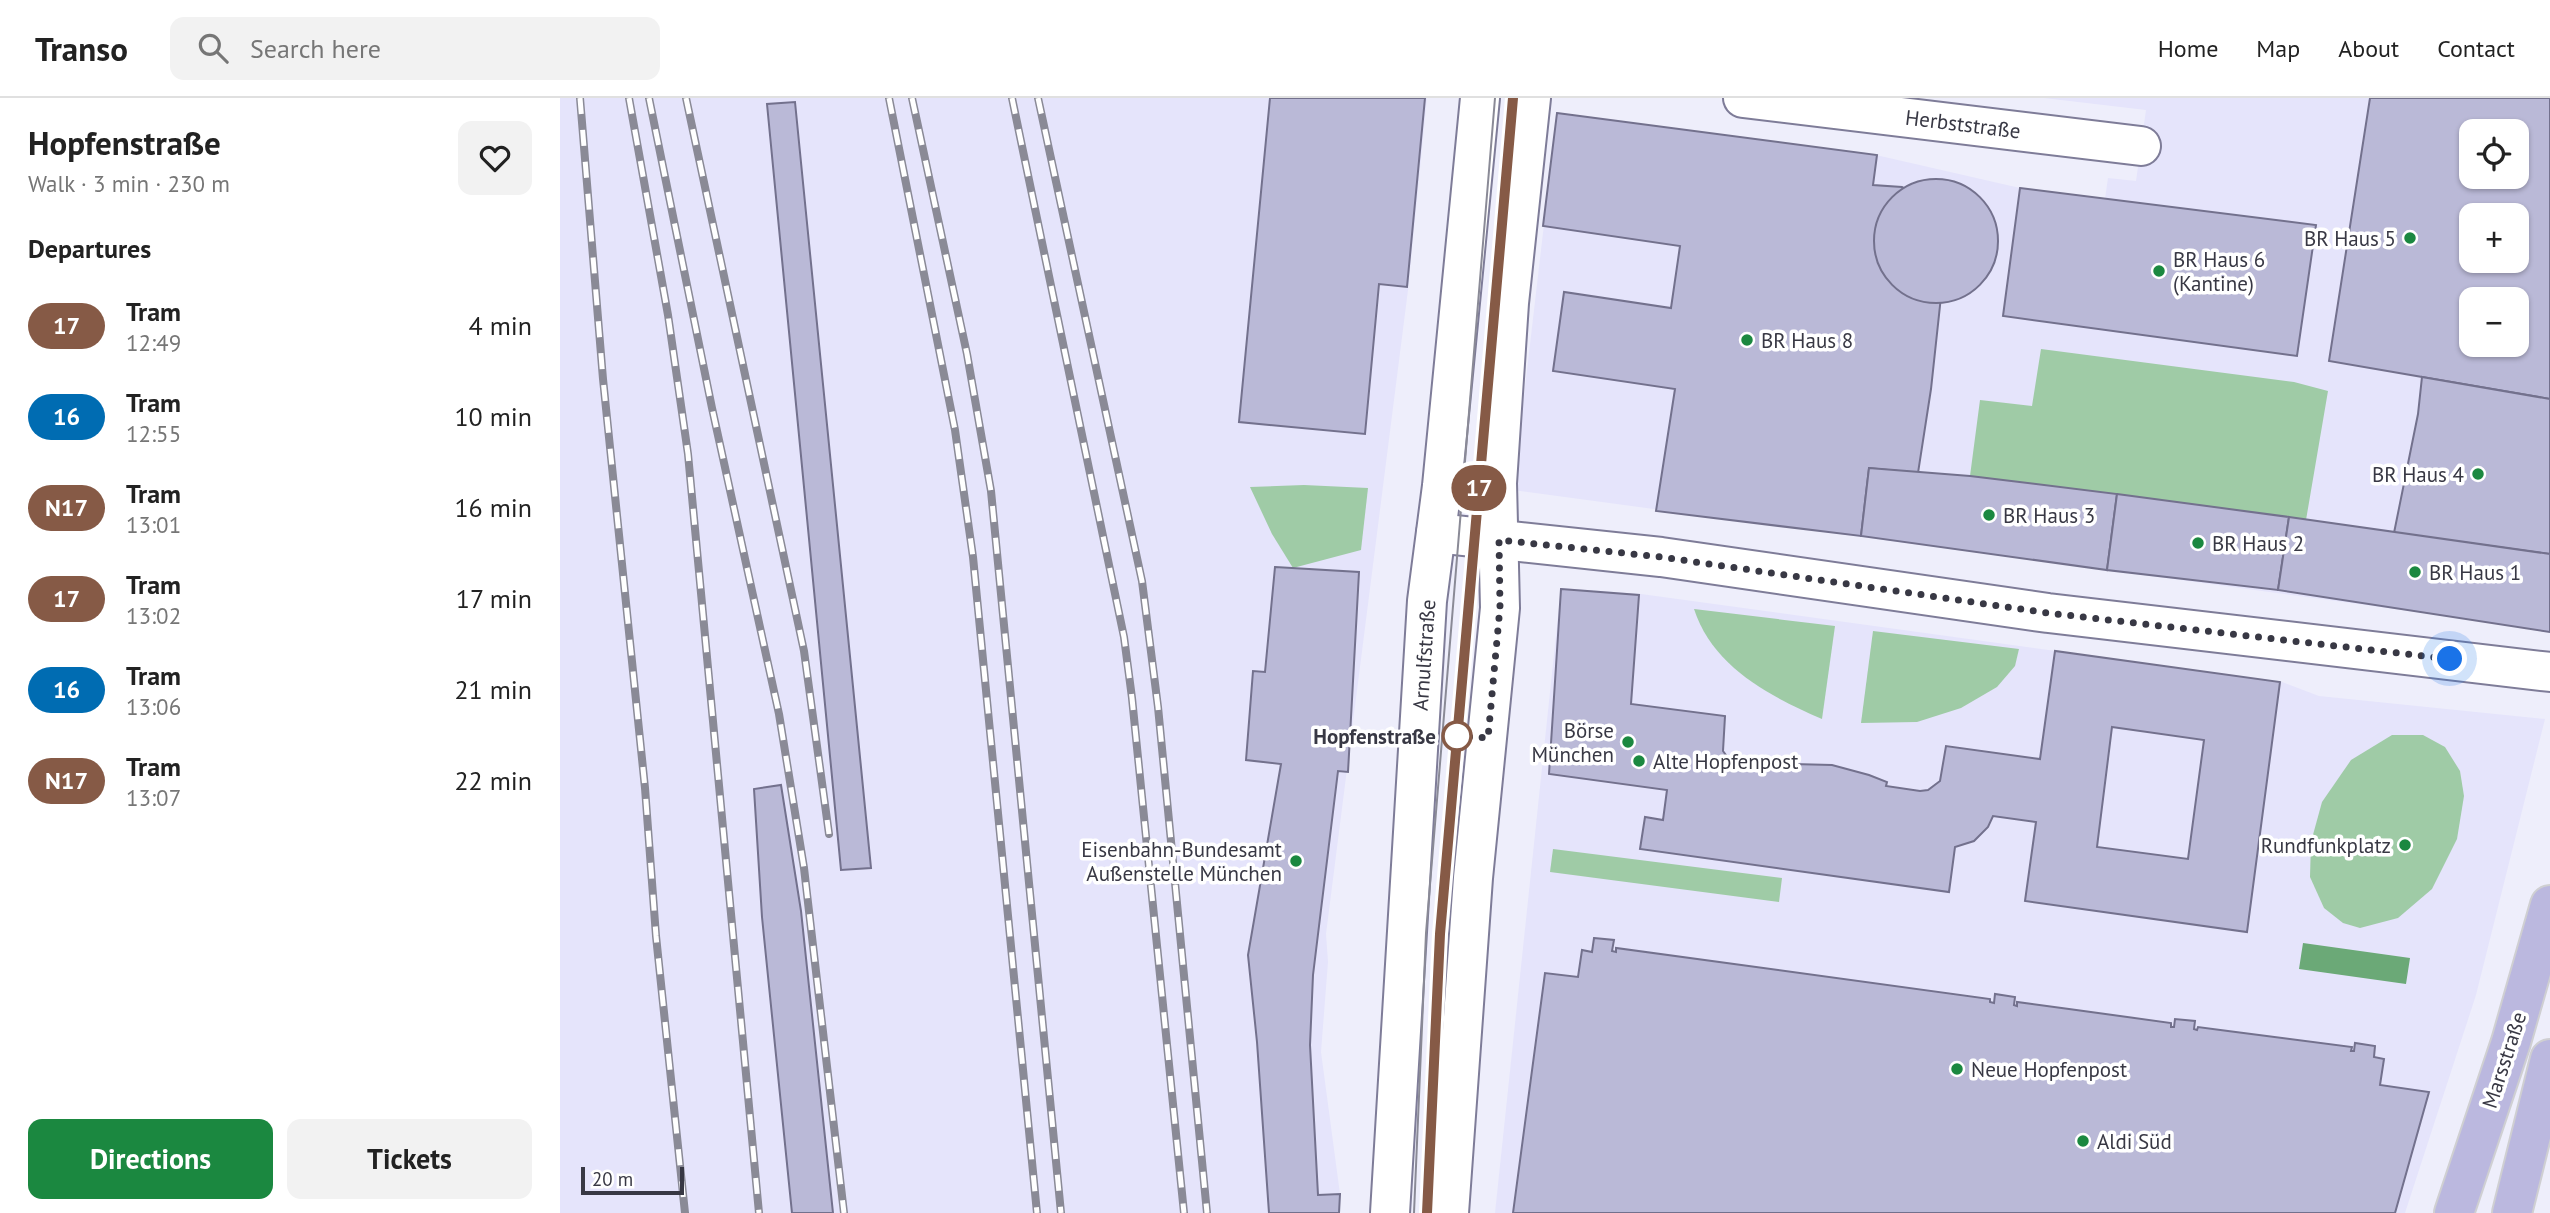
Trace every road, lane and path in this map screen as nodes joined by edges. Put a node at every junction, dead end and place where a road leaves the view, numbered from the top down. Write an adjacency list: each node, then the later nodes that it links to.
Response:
1 (1480, 98): 5 (street, Arnulfstraße)
2 (1531, 98): 6 (street)
3 (1743, 98): 4 (street, Herbststraße)
4 (2141, 146)
5 (1436, 533): 6 (street); 10 (street, Arnulfstraße)
6 (1499, 540): 7 (street); 11 (street)
7 (2550, 672)
8 (2550, 905): 12 (main road, Marsstraße)
9 (2549, 1063): 13 (main road, Marsstraße)
10 (1390, 1213)
11 (1449, 1213)
12 (2455, 1213)
13 (2512, 1213)

